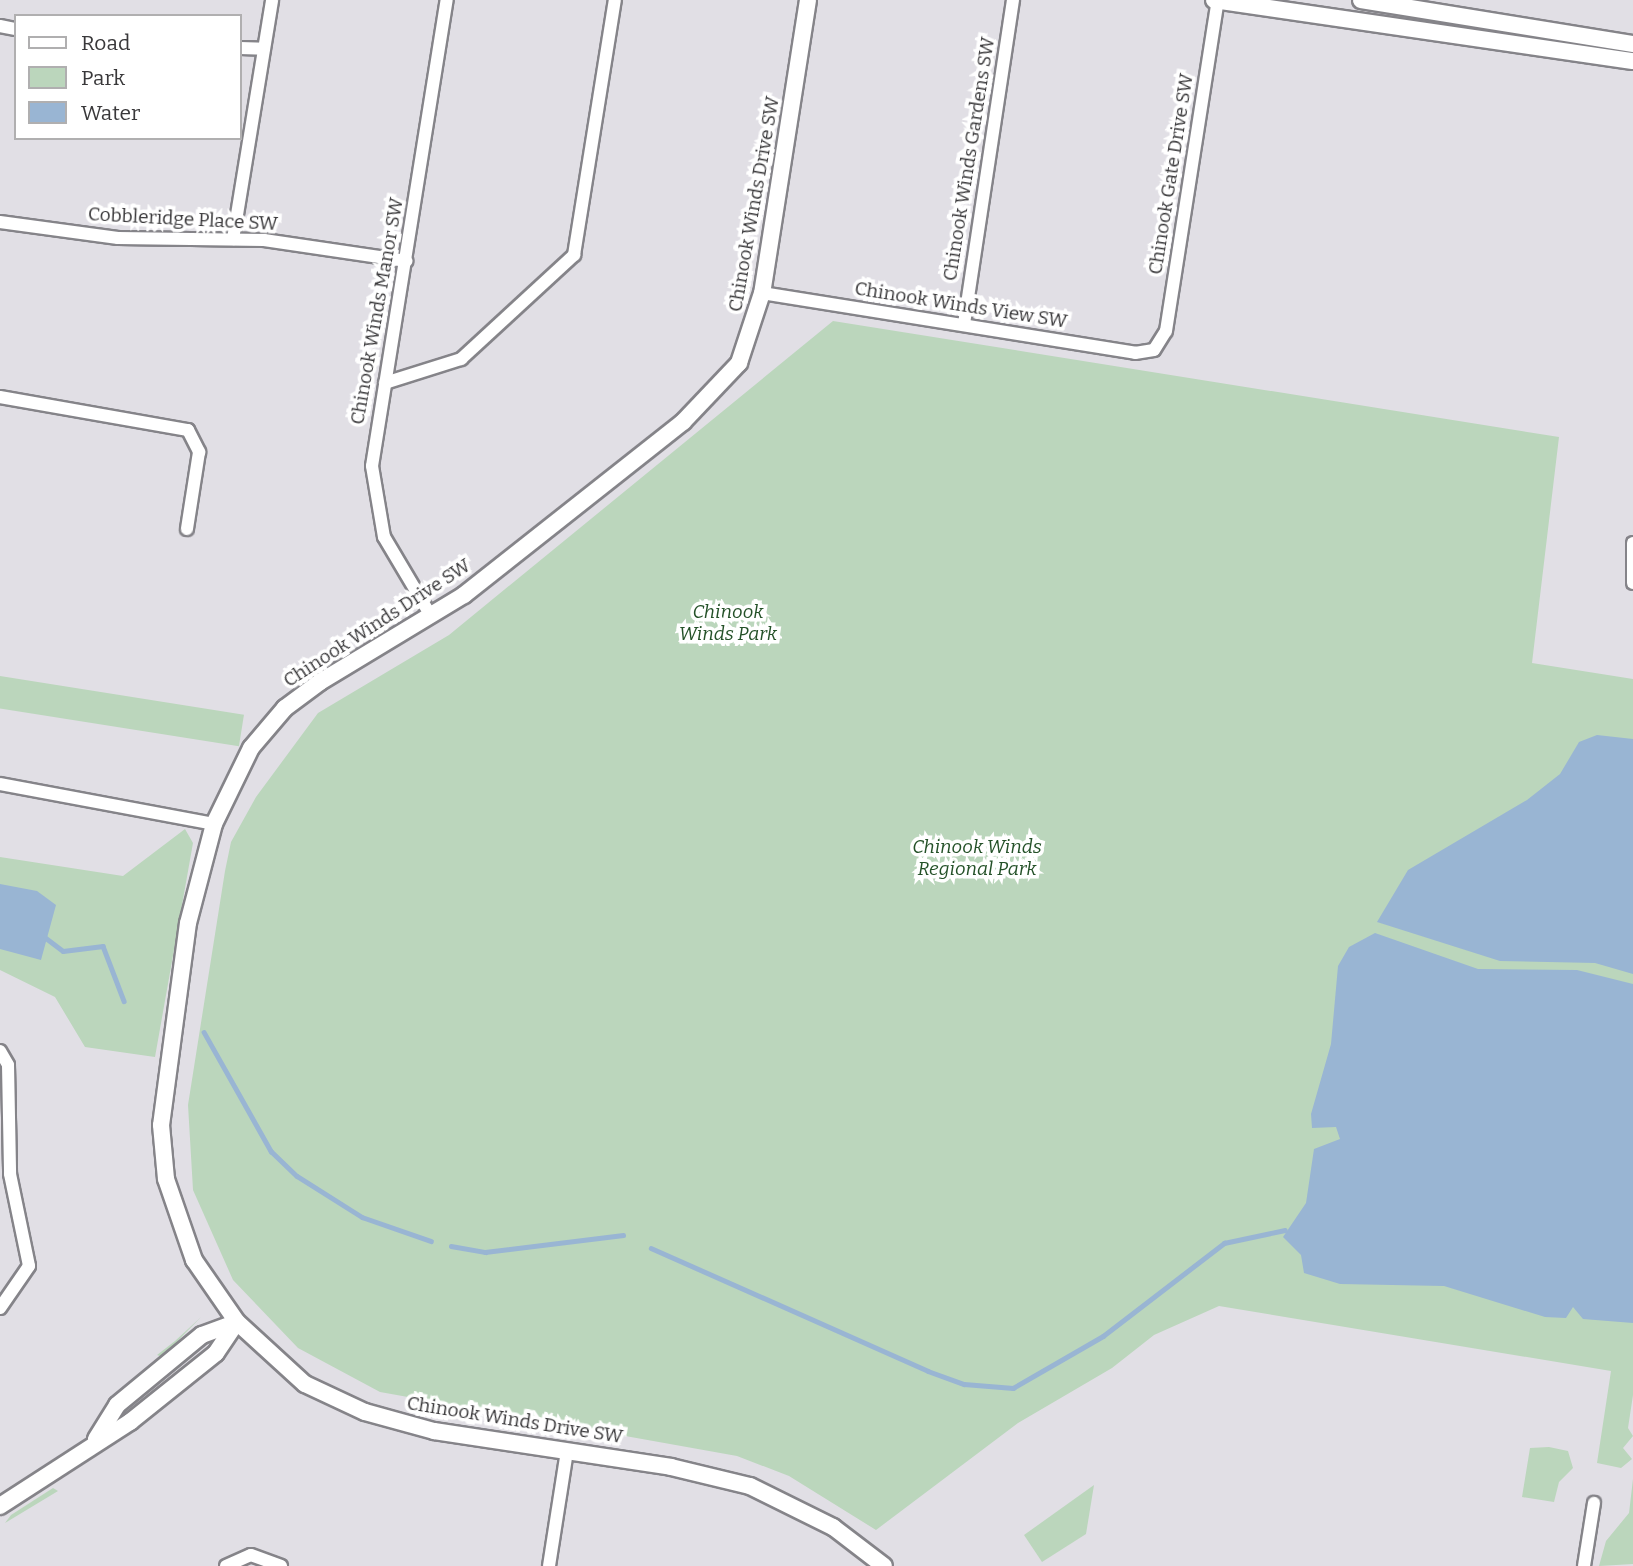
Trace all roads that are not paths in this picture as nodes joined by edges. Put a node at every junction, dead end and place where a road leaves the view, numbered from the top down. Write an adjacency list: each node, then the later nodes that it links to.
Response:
1 (272, 0): 10 (street)
2 (447, 0): 14 (street, Chinook Winds Manor SW)
3 (615, 0): 18 (street)
4 (808, 0): 15 (street, Chinook Winds Drive SW)
5 (1013, 0): 16 (street, Chinook Winds Gardens SW)
6 (1216, 0): 11 (street); 17 (street, Chinook Gate Drive SW)
7 (1361, 0): 8 (street)
8 (1633, 44)
9 (242, 48): 10 (street)
10 (264, 49): 13 (street)
11 (1633, 61)
12 (0, 222): 13 (street, Cobbleridge Place SW)
13 (233, 239): 14 (street, Cobbleridge Place SW)
14 (406, 261): 18 (street, Chinook Winds Manor SW)
15 (762, 293): 16 (street, Chinook Winds View SW); 23 (street, Chinook Winds Drive SW)
16 (964, 324): 17 (street, Chinook Winds View SW)
17 (1154, 350)
18 (385, 383): 23 (street, Chinook Winds Manor SW)
19 (0, 397): 20 (street)
20 (187, 529)
21 (1633, 542): 22 (street)
22 (1633, 583)
23 (431, 616): 25 (street, Chinook Winds Drive SW)
24 (0, 784): 25 (street)
25 (214, 824): 28 (street, Chinook Winds Drive SW)
26 (0, 1051): 27 (street)
27 (0, 1308)
28 (237, 1322): 29 (street, Chinook Winds Drive SW); 31 (street)
29 (567, 1451): 34 (street); 35 (street, Chinook Winds Drive SW)
30 (1594, 1503): 36 (street)
31 (0, 1506)
32 (226, 1566): 33 (street)
33 (281, 1566)
34 (549, 1566)
35 (884, 1566)
36 (1584, 1566)

